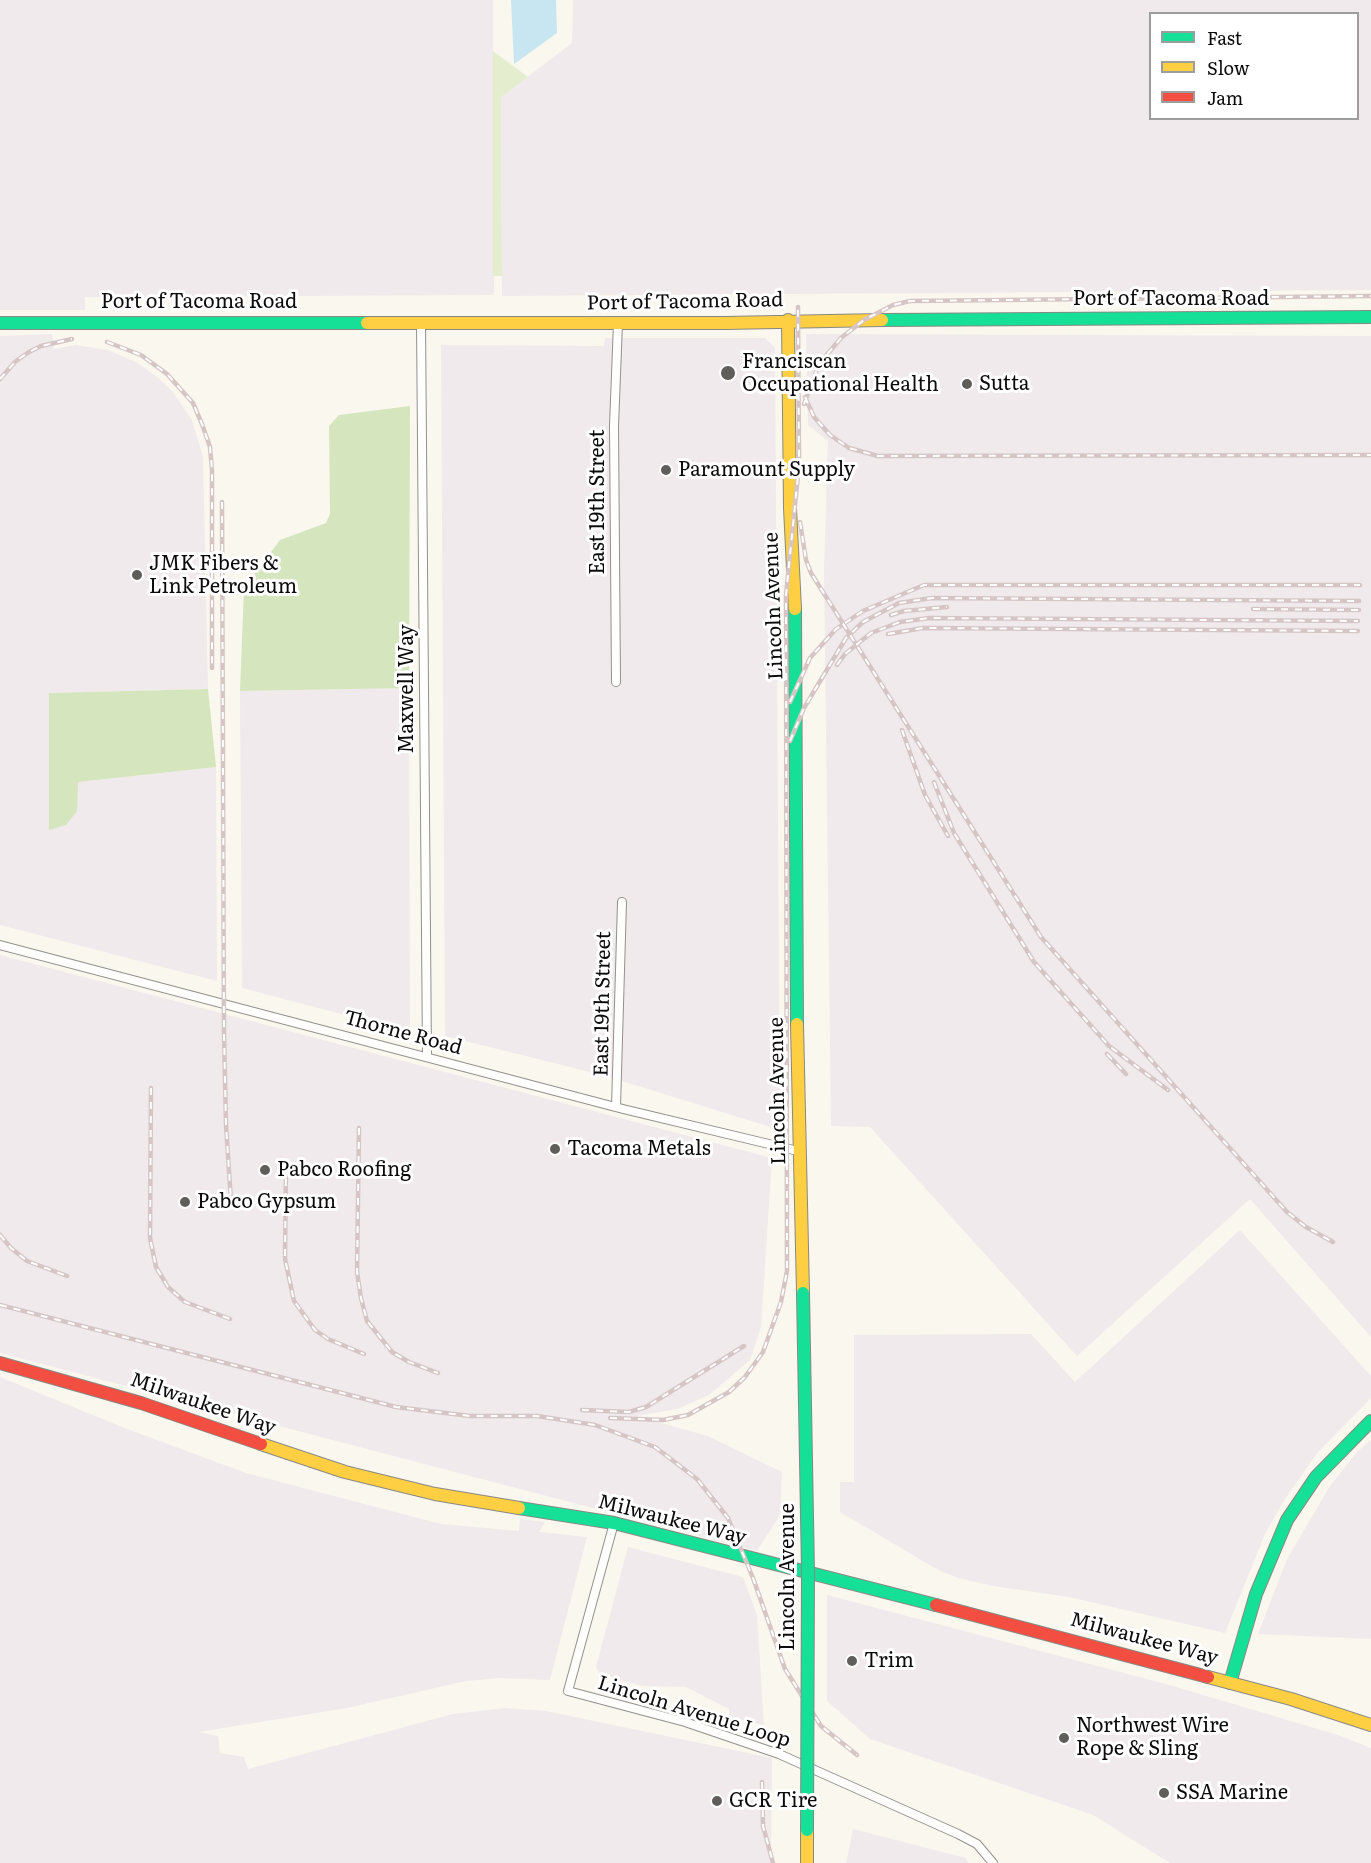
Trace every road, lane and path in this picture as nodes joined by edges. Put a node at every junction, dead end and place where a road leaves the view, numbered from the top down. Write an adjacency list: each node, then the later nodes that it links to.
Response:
1 (1371, 317): 2 (street, Port of Tacoma Road)
2 (788, 320): 5 (street, Port of Tacoma Road); 11 (street, Lincoln Avenue)
3 (421, 322): 4 (street, Port of Tacoma Road); 5 (street, Port of Tacoma Road); 9 (street, Maxwell Way)
4 (0, 323)
5 (618, 323): 6 (street, East 19th Street)
6 (616, 682)
7 (622, 902): 10 (street, East 19th Street)
8 (0, 945): 9 (street, Thorne Road)
9 (427, 1056): 10 (street, Thorne Road)
10 (616, 1107): 11 (street, Thorne Road)
11 (798, 1151): 17 (street, Lincoln Avenue, bridge)
12 (0, 1363): 14 (street, Milwaukee Way)
13 (1371, 1421): 15 (street)
14 (614, 1523): 15 (street, Milwaukee Way); 18 (street, Lincoln Avenue Loop)
15 (1230, 1683): 16 (street, Milwaukee Way)
16 (1371, 1725)
17 (807, 1863)
18 (993, 1863)

